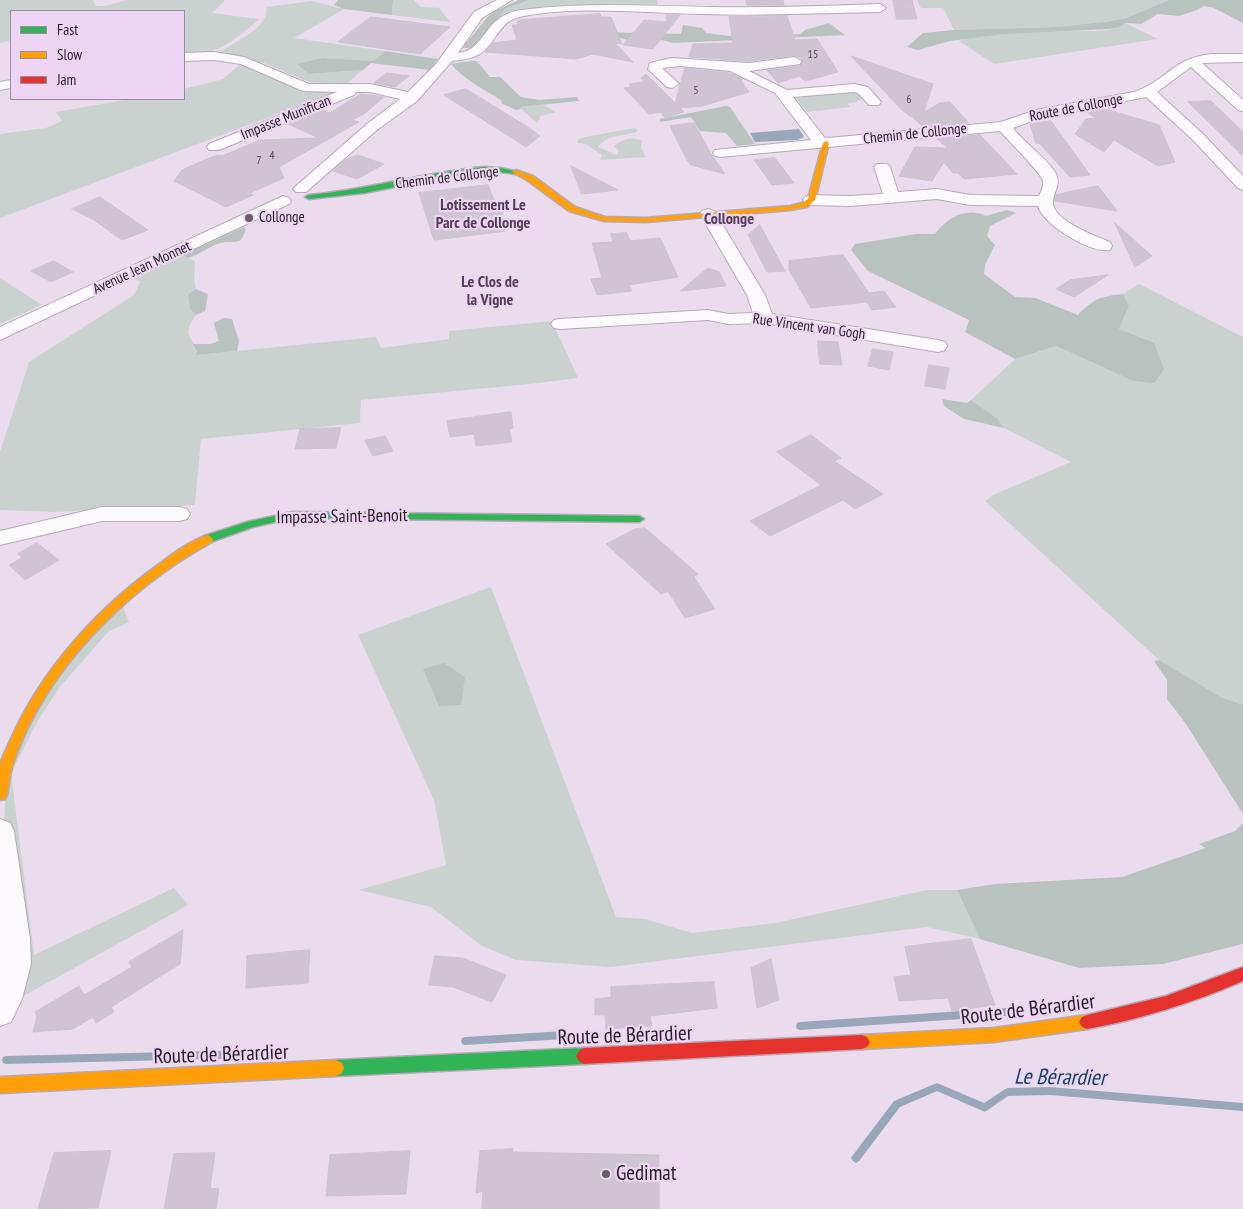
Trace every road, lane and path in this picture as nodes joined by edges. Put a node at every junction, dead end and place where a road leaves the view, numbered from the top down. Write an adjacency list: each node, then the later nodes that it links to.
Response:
1 (506, 0): 4 (street)
2 (880, 8): 4 (street)
3 (185, 57): 10 (street)
4 (449, 57): 13 (street)
5 (1243, 58): 7 (street, Route de Collonge)
6 (795, 61): 8 (street)
7 (1193, 62): 11 (street, Route de Collonge); 15 (street)
8 (731, 67): 9 (street); 12 (street)
9 (672, 84)
10 (356, 88): 13 (street); 18 (street, Impasse Munifican)
11 (1148, 92): 16 (street, Route de Collonge); 21 (street)
12 (784, 94): 14 (street); 17 (street)
13 (412, 98): 22 (street)
14 (874, 102)
15 (1243, 106)
16 (1004, 126): 17 (street, Chemin de Collonge); 25 (street)
17 (826, 144): 19 (street, Chemin de Collonge); 24 (street)
18 (214, 147)
19 (720, 153)
20 (882, 167): 23 (street)
21 (1243, 185)
22 (305, 193): 26 (street, Chemin de Collonge); 30 (street, Avenue Jean Monnet)
23 (892, 198): 24 (street); 25 (street)
24 (811, 200): 26 (street, Chemin de Collonge)
25 (1045, 201): 27 (street)
26 (708, 214): 28 (street)
27 (1104, 246)
28 (764, 318): 29 (street, Rue Vincent van Gogh); 31 (street, Rue Vincent van Gogh)
29 (560, 324)
30 (0, 334)
31 (938, 346)
32 (179, 514): 34 (street)
33 (639, 518): 35 (street, Impasse Saint-Benoit)
34 (0, 538)
35 (0, 795)
36 (0, 831): 38 (street)
37 (1243, 974): 39 (street, Route de Bérardier)
38 (0, 1011)
39 (0, 1086)

